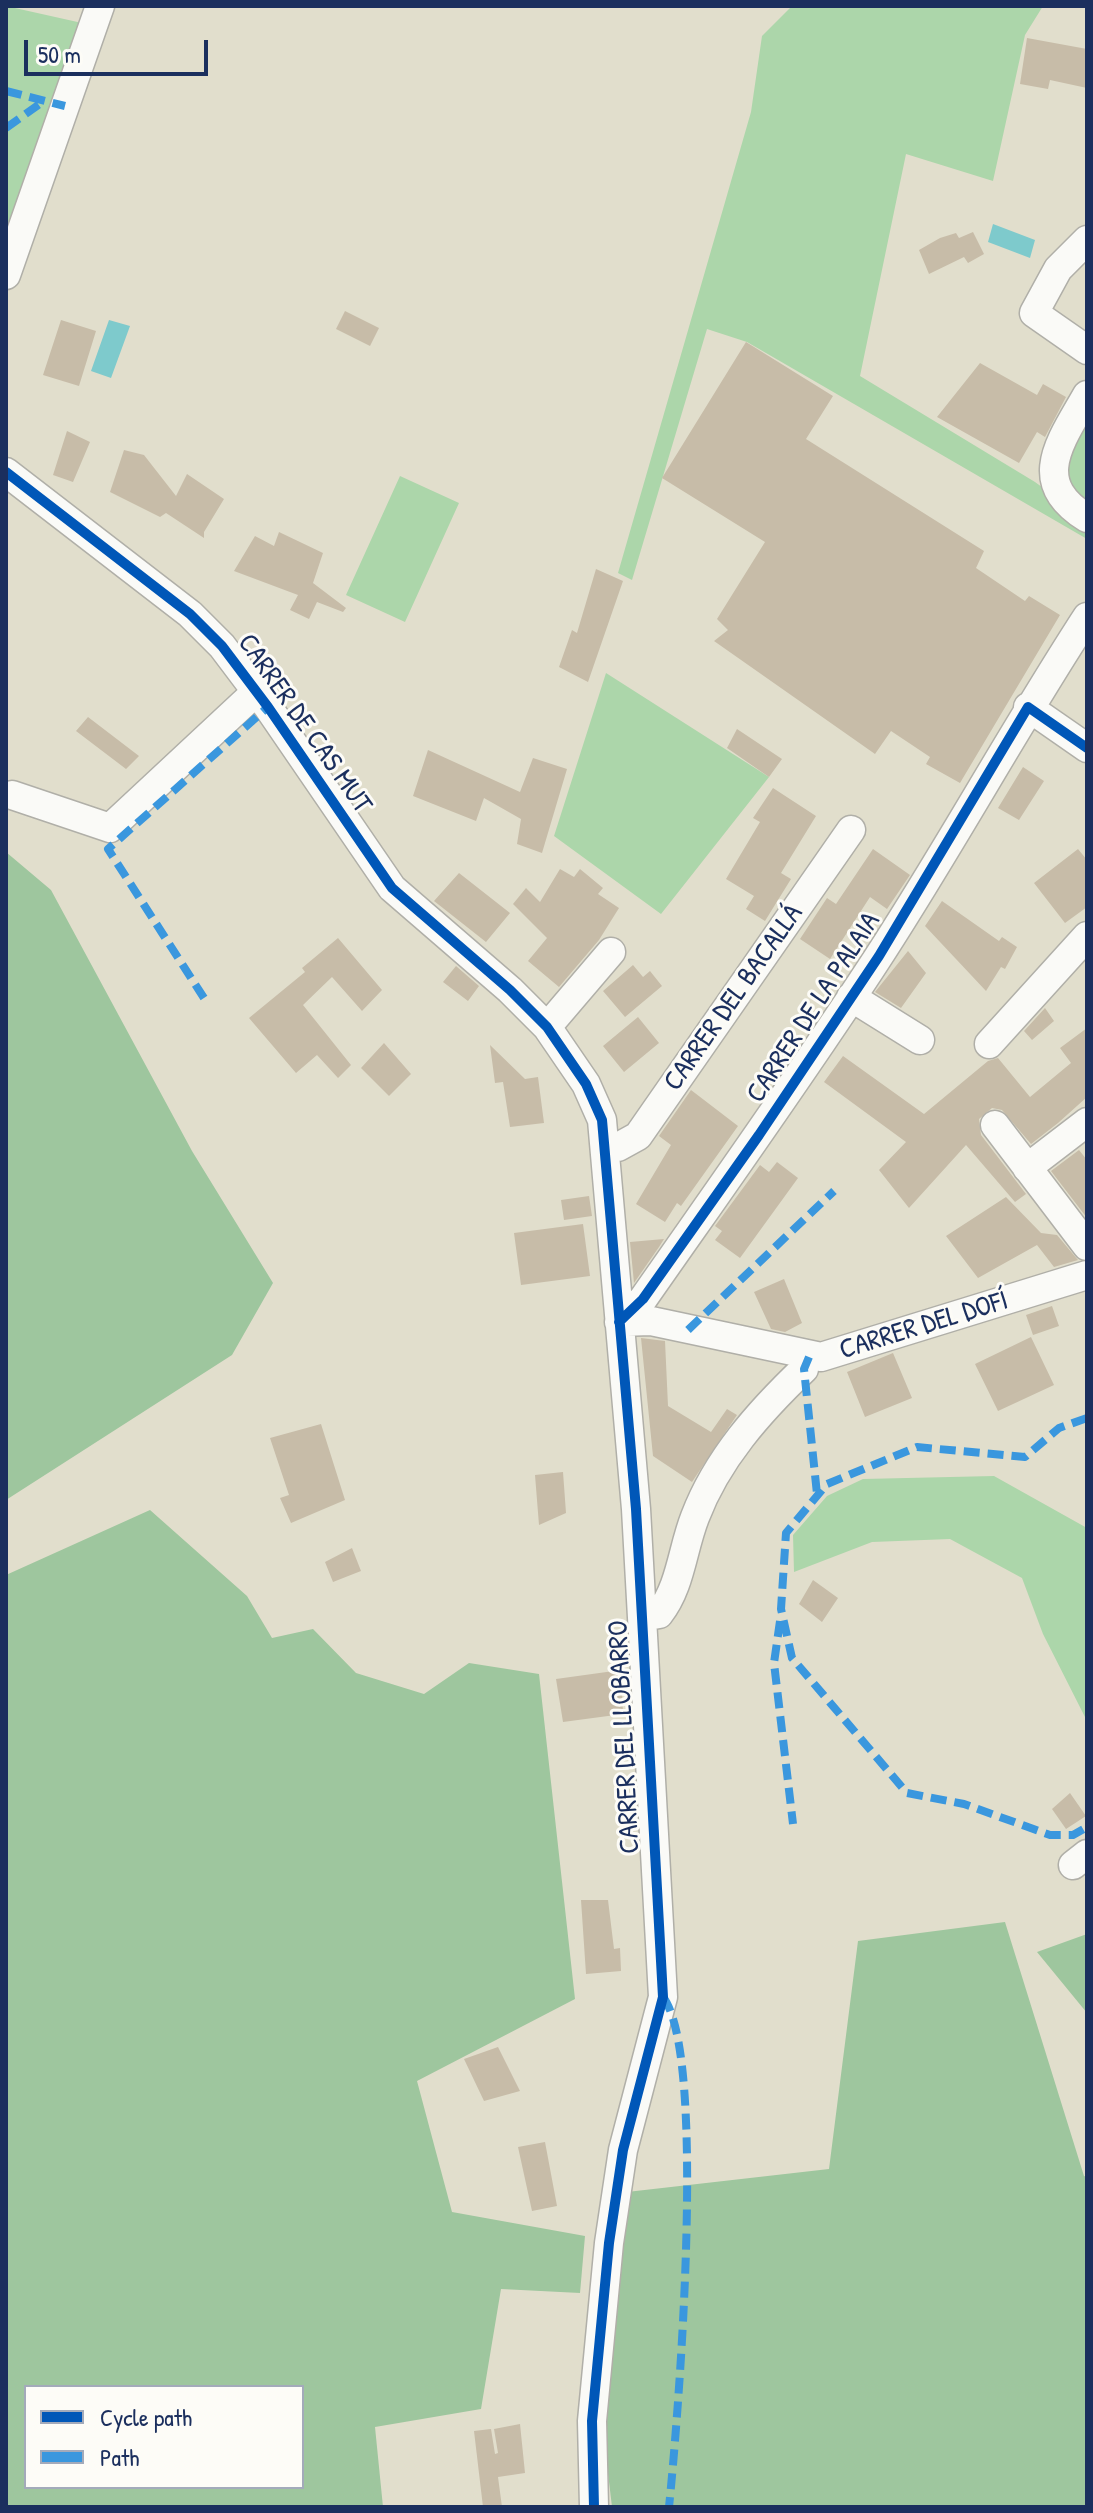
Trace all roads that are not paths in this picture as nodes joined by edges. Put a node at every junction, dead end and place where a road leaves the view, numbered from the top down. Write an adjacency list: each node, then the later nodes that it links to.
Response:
1 (100, 6): 3 (street)
2 (1087, 240): 4 (street)
3 (6, 275)
4 (1087, 350)
5 (1087, 395): 7 (street)
6 (6, 472): 9 (street, CARRER DE CAS MUT)
7 (1087, 518)
8 (1087, 617): 10 (street, CARRER DE LA PALAIA)
9 (257, 691): 12 (street); 16 (street, CARRER DE CAS MUT)
10 (1028, 707): 11 (street); 17 (street, CARRER DE LA PALAIA)
11 (1087, 748)
12 (12, 795)
13 (851, 830): 23 (street, CARRER DEL BACALLÁ)
14 (1087, 936): 20 (street)
15 (611, 952): 18 (street)
16 (510, 990): 18 (street, CARRER DEL LLOBARRO)
17 (851, 997): 19 (street); 27 (street, CARRER DE LA PALAIA)
18 (547, 1027): 23 (street, CARRER DEL LLOBARRO)
19 (920, 1040)
20 (989, 1044)
21 (1087, 1122): 24 (street)
22 (995, 1125): 24 (street)
23 (605, 1149): 27 (street, CARRER DEL LLOBARRO)
24 (1027, 1168): 25 (street)
25 (1087, 1246)
26 (1087, 1275): 27 (street, CARRER DEL DOFÍ)
27 (619, 1322): 29 (street, CARRER DEL LLOBARRO)
28 (804, 1369): 29 (street)
29 (642, 1617): 30 (street, CARRER DEL LLOBARRO)
30 (594, 2507)

